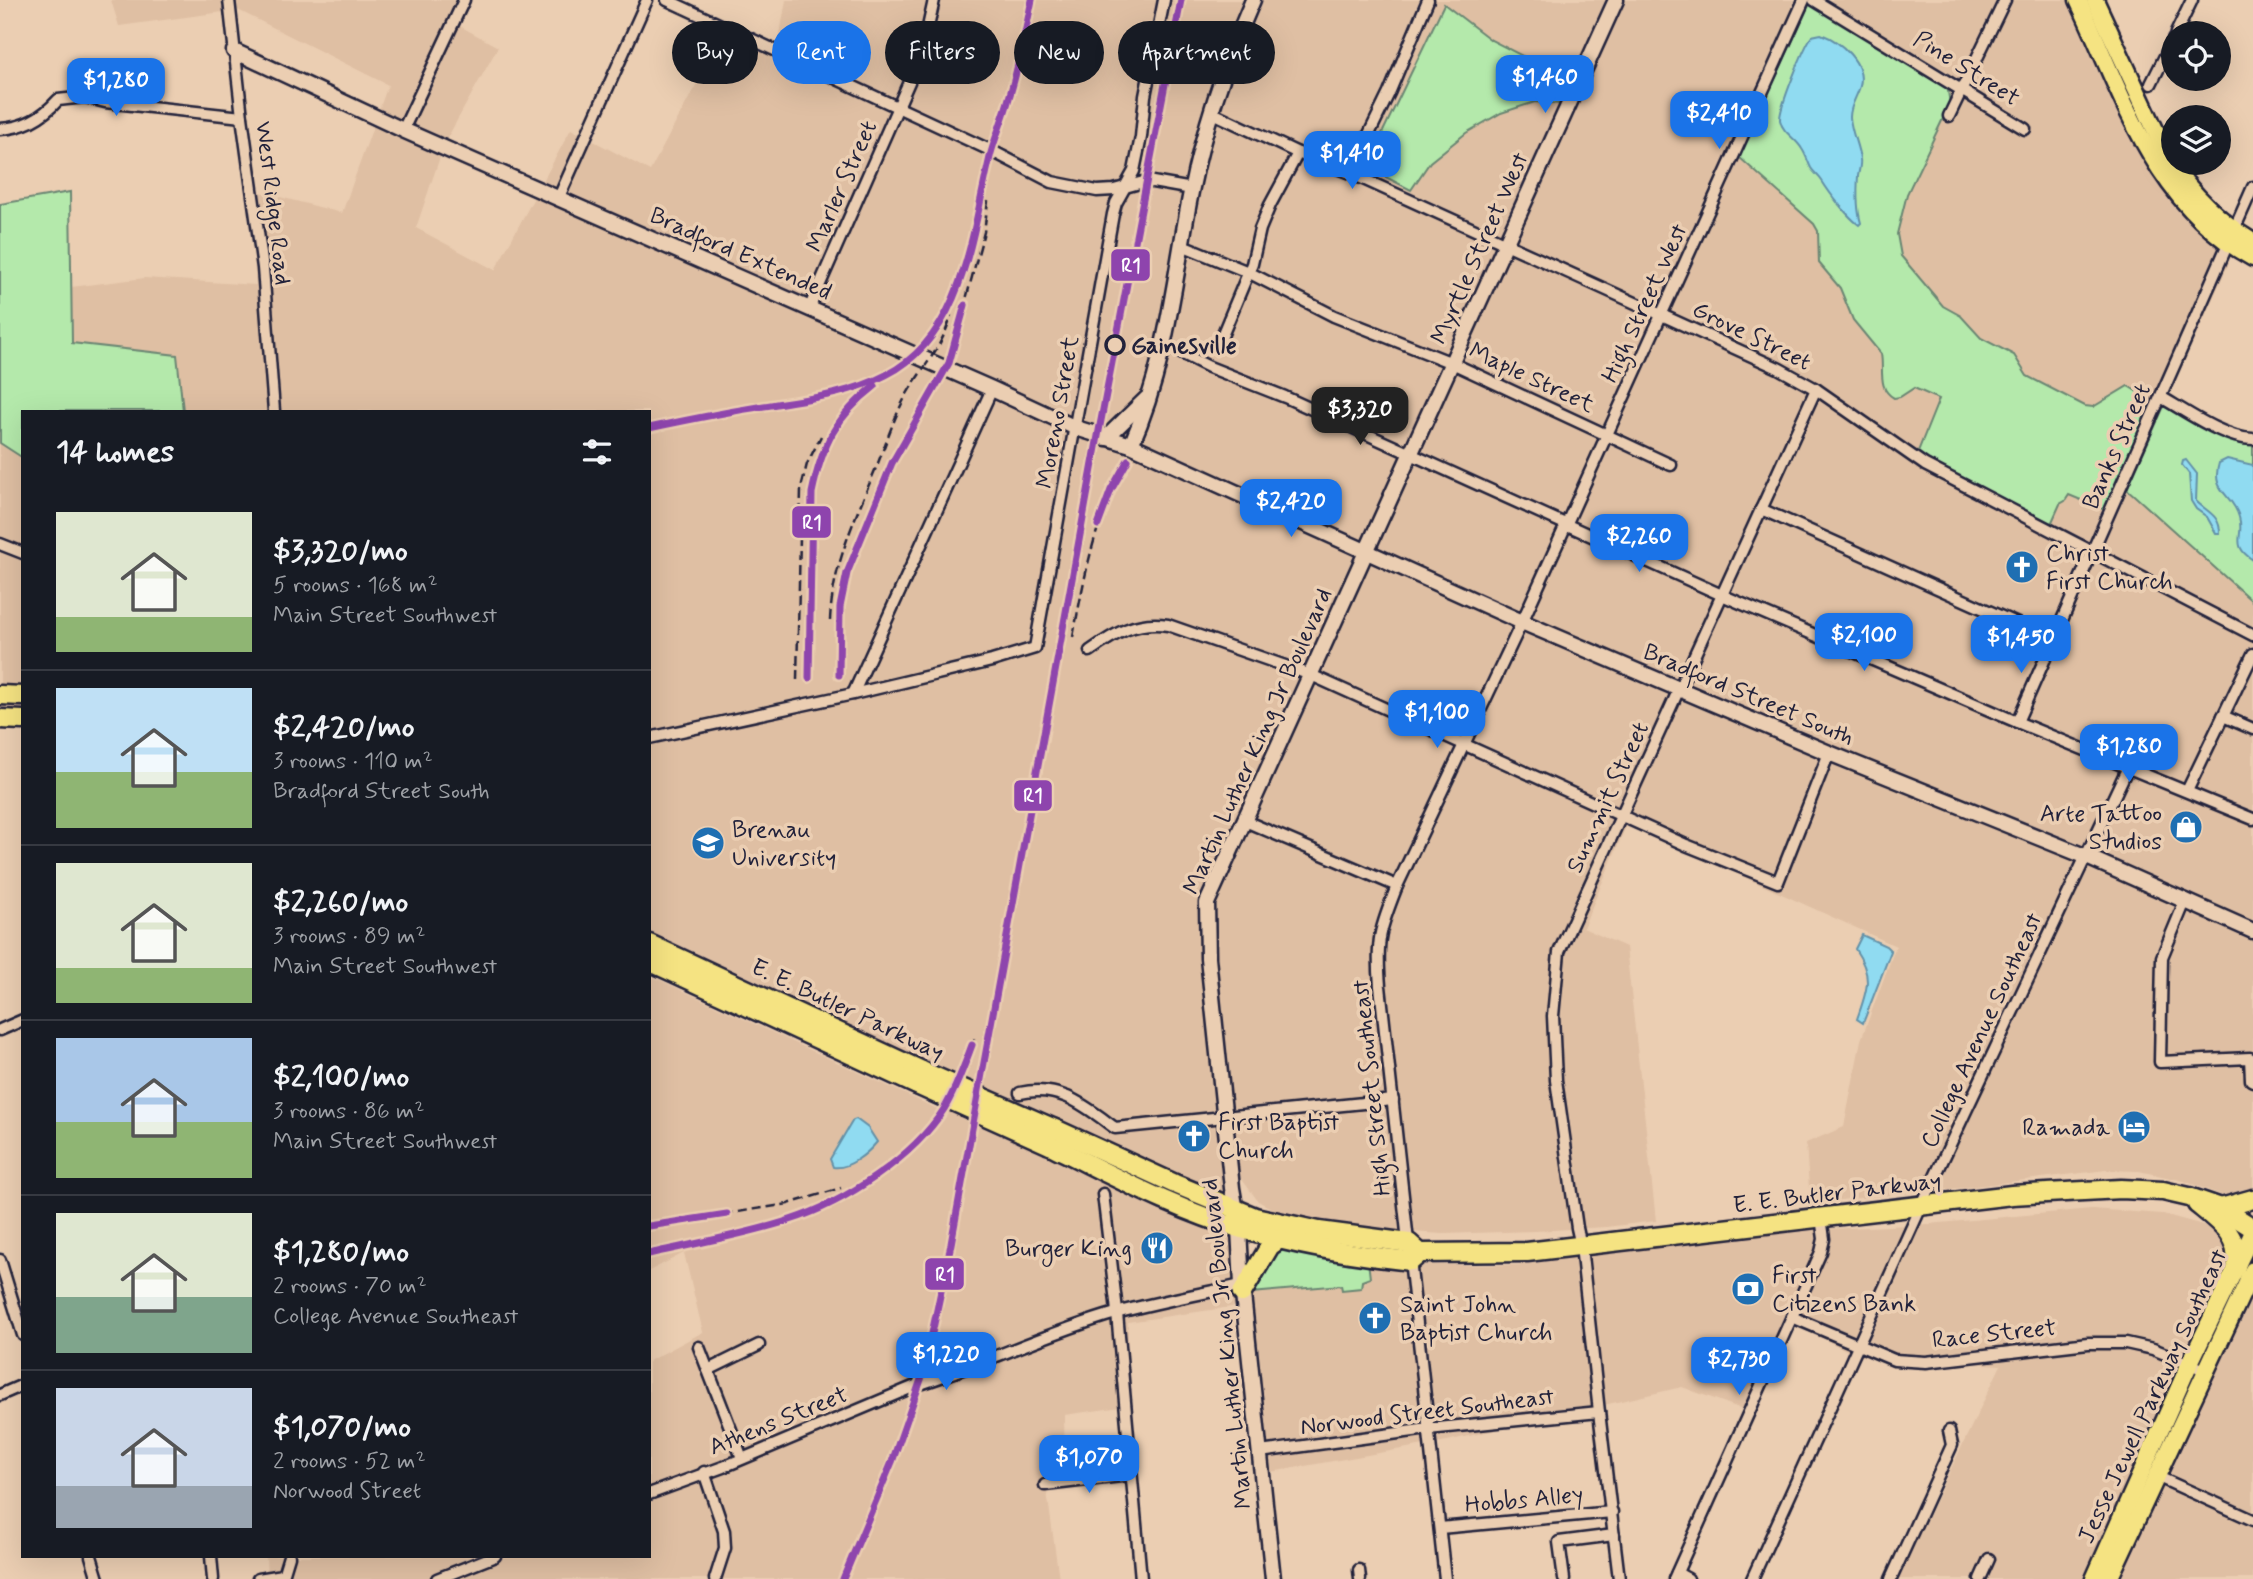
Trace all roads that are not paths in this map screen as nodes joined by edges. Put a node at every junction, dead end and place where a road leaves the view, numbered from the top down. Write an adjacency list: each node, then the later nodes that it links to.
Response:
1 (229, 0): 17 (street, West Ridge Road)
2 (464, 0): 27 (street)
3 (647, 0): 33 (street)
4 (667, 0): 21 (street)
5 (934, 0): 21 (street, Marler Street)
6 (1164, 0): 30 (street, Moreno Street)
7 (1253, 0): 22 (street)
8 (1428, 0): 29 (street)
9 (1616, 0): 36 (street, Myrtle Street West)
10 (1804, 0): 41 (street, High Street West)
11 (1814, 0): 20 (street, Pine Street)
12 (2005, 0): 20 (street)
13 (2078, 0): 34 (main road)
14 (2095, 0): 34 (main road)
15 (2192, 0): 16 (street)
16 (2182, 21)
17 (234, 51): 23 (street, West Ridge Road); 27 (street, Bradford Extended)
18 (2161, 64): 19 (street)
19 (2151, 84)
20 (1963, 90): 24 (street); 25 (street, Pine Street)
21 (898, 108): 30 (street); 40 (street, Marler Street)
22 (1211, 111): 28 (street, Grove Street); 32 (street)
23 (242, 117): 26 (street); 49 (street, West Ridge Road)
24 (1949, 117)
25 (2025, 129)
26 (0, 130)
27 (403, 130): 33 (street, Bradford Extended)
28 (1298, 153): 29 (street, Grove Street); 39 (street)
29 (1350, 173): 36 (street, Grove Street)
30 (1126, 186): 32 (street); 50 (street, Moreno Street)
31 (2253, 187): 34 (street, Banks Street)
32 (1192, 189): 37 (street)
33 (559, 197): 40 (street, Bradford Extended)
34 (2231, 237): 35 (main road); 38 (main road); 48 (street, Banks Street)
35 (2253, 242)
36 (1505, 244): 41 (street, Grove Street); 44 (street, Myrtle Street West)
37 (1182, 245): 39 (street, Maple Street); 43 (street)
38 (2253, 258)
39 (1248, 272): 42 (street); 44 (street, Maple Street)
40 (809, 309): 45 (street, Bradford Extended)
41 (1662, 315): 46 (street, Grove Street); 51 (street, High Street West)
42 (1219, 343)
43 (1165, 345): 47 (street); 55 (street)
44 (1452, 363): 51 (street, Maple Street); 55 (street, Myrtle Street West)
45 (992, 389): 50 (street, Bradford Extended); 72 (street)
46 (1816, 389): 58 (street, Summit Street); 63 (street, Grove Street)
47 (1153, 392): 52 (street); 54 (street)
48 (2161, 397): 53 (street); 63 (street, Banks Street)
49 (274, 410)
50 (1076, 428): 52 (street, Bradford Extended); 72 (street, Moreno Street)
51 (1606, 435): 56 (street, Maple Street); 59 (street, High Street West)
52 (1106, 438): 54 (street, Bradford Extended)
53 (2253, 439)
54 (1131, 445): 57 (street, Bradford Extended)
55 (1411, 454): 59 (street); 62 (street, Myrtle Street West)
56 (1671, 465)
57 (1231, 491): 62 (street, Bradford Street South)
58 (1761, 509): 64 (street, Summit Street); 67 (street)
59 (1566, 525): 64 (street); 65 (street, High Street West)
60 (0, 544): 61 (street)
61 (21, 552)
62 (1367, 552): 65 (street, Bradford Street South); 70 (street, Martin Luther King Jr Boulevard)
63 (2093, 552): 66 (street, Grove Street); 67 (street, Banks Street)
64 (1724, 596): 71 (street, Summit Street); 78 (street)
65 (1522, 622): 71 (street, Bradford Street South); 81 (street, High Street Southeast)
66 (2253, 635)
67 (2053, 640): 78 (street, Banks Street)
68 (1090, 651): 70 (street)
69 (2253, 654): 75 (street)
70 (1311, 675): 81 (street); 87 (street, Martin Luther King Jr Boulevard)
71 (1679, 690): 82 (street, Bradford Street South); 85 (street, Summit Street)
72 (853, 694): 80 (street)
73 (0, 695): 74 (highway)
74 (21, 696)
75 (2223, 716): 79 (street); 84 (street)
76 (0, 719): 77 (highway)
77 (21, 720)
78 (2017, 722): 83 (street)
79 (2253, 729)
80 (651, 738)
81 (1464, 746): 85 (street); 89 (street, High Street Southeast)
82 (1829, 753): 85 (street); 88 (street, Bradford Street South)
83 (2128, 767): 84 (street); 88 (street, College Avenue Southeast)
84 (2187, 790): 86 (street)
85 (1621, 816): 113 (street, Summit Street)
86 (2253, 819)
87 (1245, 821): 89 (street); 101 (street, Martin Luther King Jr Boulevard)
88 (2087, 857): 90 (street, Bradford Street South); 106 (street, College Avenue Southeast)
89 (1397, 886): 100 (street, High Street Southeast)
90 (2186, 899): 91 (street, Bradford Street South); 96 (street)
91 (2253, 931)
92 (651, 945): 97 (highway, E. E. Butler Parkway)
93 (651, 962): 97 (highway, E. E. Butler Parkway)
94 (21, 1021): 95 (street)
95 (0, 1030)
96 (2251, 1054): 98 (street)
97 (920, 1078): 102 (highway, E. E. Butler Parkway, bridge)
98 (2252, 1081)
99 (1020, 1093): 101 (street)
100 (1393, 1100): 101 (street); 114 (street, High Street Southeast)
101 (1225, 1118): 107 (street, Martin Luther King Jr Boulevard)
102 (1052, 1137): 107 (highway, E. E. Butler Parkway); 110 (highway, E. E. Butler Parkway)
103 (1103, 1195): 118 (street)
104 (2189, 1197): 106 (highway, E. E. Butler Parkway); 108 (highway, E. E. Butler Parkway); 116 (highway)
105 (2253, 1199): 108 (highway)
106 (1922, 1206): 109 (highway, E. E. Butler Parkway); 123 (street, College Avenue Southeast)
107 (1235, 1207): 110 (street, Martin Luther King Jr Boulevard); 114 (highway, E. E. Butler Parkway)
108 (2221, 1208): 111 (highway, E. E. Butler Parkway)
109 (1821, 1217): 113 (highway, E. E. Butler Parkway); 119 (street)
110 (1239, 1229): 112 (highway, E. E. Butler Parkway); 117 (street, Martin Luther King Jr Boulevard)
111 (2253, 1230): 116 (main road, Jesse Jewell Parkway Southeast)
112 (1280, 1240): 114 (highway, E. E. Butler Parkway); 117 (highway)
113 (1581, 1246): 114 (highway, E. E. Butler Parkway); 128 (street, Summit Street)
114 (1413, 1252): 129 (street, High Street Southeast)
115 (0, 1260): 120 (street)
116 (2248, 1272): 124 (main road, Jesse Jewell Parkway Southeast)
117 (1242, 1289): 118 (street, Athens Street); 131 (street, Martin Luther King Jr Boulevard)
118 (1116, 1313): 132 (street, Athens Street); 135 (street)
119 (1792, 1317): 123 (street, Race Street); 147 (street)
120 (21, 1328)
121 (759, 1345): 125 (street)
122 (699, 1347): 125 (street)
123 (1858, 1347): 124 (street, Race Street); 160 (street, College Avenue Southeast)
124 (2197, 1367): 134 (main road, Jesse Jewell Parkway Southeast)
125 (708, 1370): 132 (street)
126 (21, 1386): 127 (street)
127 (0, 1395)
128 (1598, 1412): 129 (street, Norwood Street Southeast); 138 (street, Summit Street)
129 (1428, 1429): 131 (street, Norwood Street Southeast); 140 (street, High Street Southeast)
130 (1949, 1431): 161 (street)
131 (1261, 1452): 155 (street, Martin Luther King Jr Boulevard)
132 (742, 1458): 133 (street, Athens Street)
133 (704, 1472): 137 (street, Athens Street); 153 (street)
134 (2149, 1473): 139 (street); 163 (main road, Jesse Jewell Parkway Southeast); 164 (main road, Jesse Jewell Parkway Southeast)
135 (1130, 1475): 136 (street); 154 (street)
136 (1045, 1485)
137 (651, 1493)
138 (1612, 1512): 140 (street, Hobbs Alley); 141 (street, Summit Street)
139 (2253, 1520)
140 (1440, 1528): 156 (street, High Street Southeast)
141 (1614, 1535): 157 (street); 158 (street, Summit Street)
142 (91, 1558): 149 (street)
143 (211, 1558): 150 (street)
144 (288, 1558): 148 (street)
145 (490, 1558): 152 (street)
146 (1989, 1559): 162 (street)
147 (1675, 1576): 159 (street)
148 (283, 1577): 151 (street)
149 (98, 1579)
150 (213, 1579)
151 (258, 1579)
152 (437, 1579)
153 (715, 1579)
154 (1141, 1579)
155 (1273, 1579)
156 (1445, 1579)
157 (1564, 1579)
158 (1619, 1579)
159 (1688, 1579)
160 (1752, 1579)
161 (1891, 1579)
162 (1980, 1579)
163 (2094, 1579)
164 (2109, 1579)

